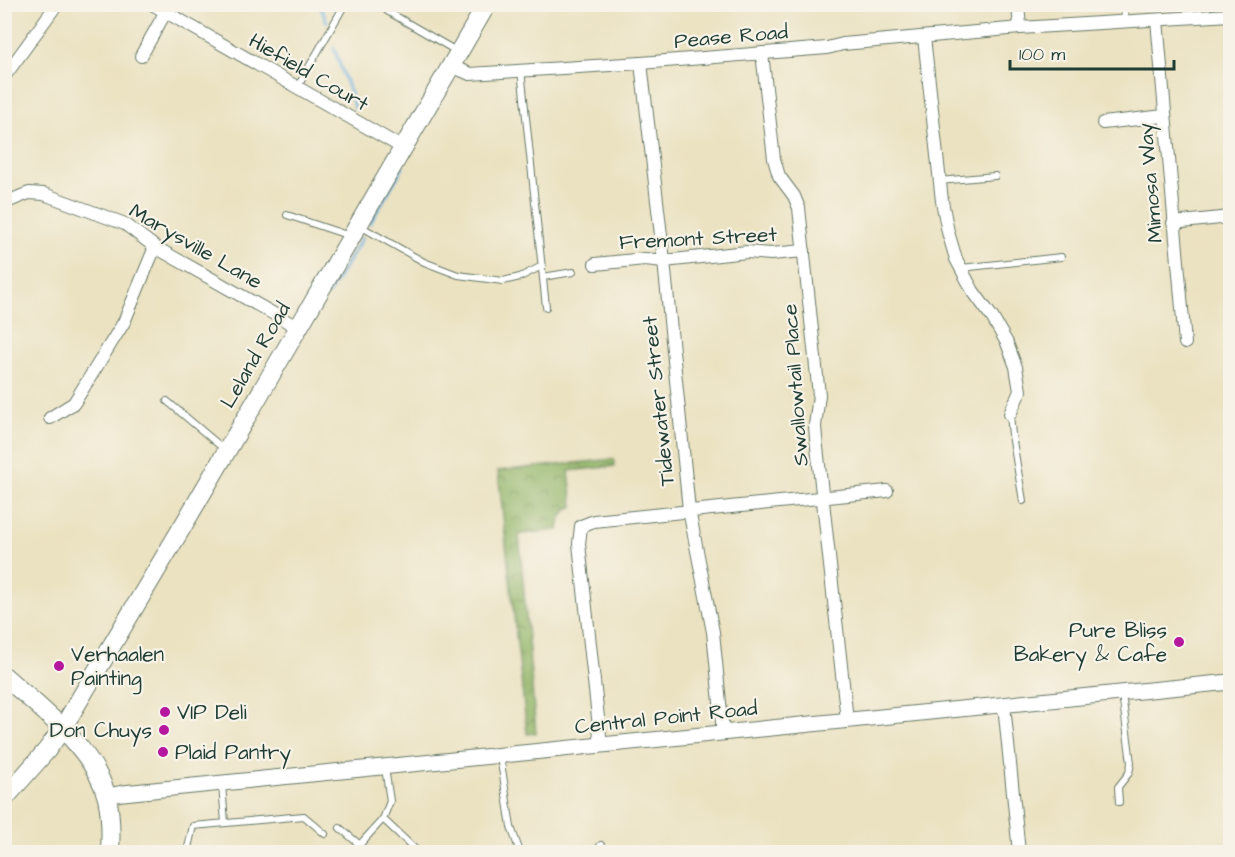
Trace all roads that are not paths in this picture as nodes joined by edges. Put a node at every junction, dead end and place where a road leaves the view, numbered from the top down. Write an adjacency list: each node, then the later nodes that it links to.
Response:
1 (57, 4): 19 (street)
2 (152, 4): 7 (street, Hiefield Court)
3 (345, 4): 20 (lane)
4 (487, 4): 16 (main road, Leland Road)
5 (1018, 4): 12 (street)
6 (1124, 4): 11 (lane)
7 (168, 8): 15 (street); 20 (street, Hiefield Court)
8 (387, 11): 16 (lane)
9 (1230, 15): 10 (street, Pease Road)
10 (1157, 20): 11 (street, Pease Road); 21 (street, Mimosa Way)
11 (1125, 22): 12 (street, Pease Road)
12 (1020, 28): 13 (street, Pease Road)
13 (924, 37): 14 (street, Pease Road); 25 (street)
14 (762, 53): 17 (street, Pease Road); 32 (street, Swallowtail Place)
15 (141, 56)
16 (455, 59): 18 (street, Pease Road); 23 (main road, Leland Road)
17 (641, 63): 18 (street, Pease Road); 34 (street, Tidewater Street)
18 (521, 70): 36 (lane)
19 (4, 77)
20 (297, 88): 23 (street, Hiefield Court)
21 (1164, 116): 22 (street); 29 (street, Mimosa Way)
22 (1103, 123)
23 (403, 148): 30 (main road, Leland Road)
24 (995, 176): 25 (lane)
25 (939, 181): 37 (street)
26 (4, 203): 31 (street, Marysville Lane)
27 (287, 215): 30 (lane)
28 (1230, 217): 29 (street)
29 (1173, 223): 42 (street, Mimosa Way)
30 (354, 231): 36 (lane); 41 (main road, Leland Road)
31 (155, 247): 41 (street, Marysville Lane); 45 (street)
32 (804, 251): 34 (street, Fremont Street); 48 (street, Swallowtail Place)
33 (1061, 257): 37 (lane)
34 (664, 261): 35 (street, Fremont Street); 50 (street, Tidewater Street)
35 (595, 264)
36 (542, 266): 39 (lane)
37 (961, 268): 44 (street)
38 (573, 272): 39 (lane)
39 (543, 277): 40 (lane)
40 (546, 307)
41 (297, 327): 46 (main road, Leland Road)
42 (1185, 343)
43 (167, 401): 46 (lane)
44 (1010, 414): 49 (lane)
45 (50, 418)
46 (226, 450): 56 (main road, Leland Road)
47 (887, 491): 48 (street)
48 (822, 496): 50 (street); 55 (street, Swallowtail Place)
49 (1023, 501)
50 (689, 510): 57 (street, Tidewater Street); 58 (street)
51 (4, 676): 56 (main road)
52 (1230, 682): 53 (street, Central Point Road)
53 (1122, 693): 54 (street, Central Point Road); 64 (lane)
54 (1004, 705): 55 (street, Central Point Road); 77 (street)
55 (847, 720): 57 (street, Central Point Road)
56 (62, 729): 62 (main road); 63 (main road, Leland Road)
57 (723, 733): 58 (street, Central Point Road)
58 (601, 745): 59 (street, Central Point Road)
59 (500, 756): 60 (street, Central Point Road); 75 (lane)
60 (385, 766): 61 (street, Central Point Road); 65 (lane)
61 (222, 783): 62 (street, Central Point Road); 66 (lane)
62 (107, 796): 71 (main road)
63 (4, 799)
64 (1119, 802)
65 (383, 819): 69 (lane); 74 (lane)
66 (225, 823): 68 (lane); 72 (lane)
67 (340, 828): 69 (lane)
68 (325, 834)
69 (360, 845): 73 (lane)
70 (601, 845): 76 (lane)
71 (110, 852)
72 (187, 852)
73 (353, 852)
74 (418, 852)
75 (520, 852)
76 (595, 852)
77 (1019, 852)

